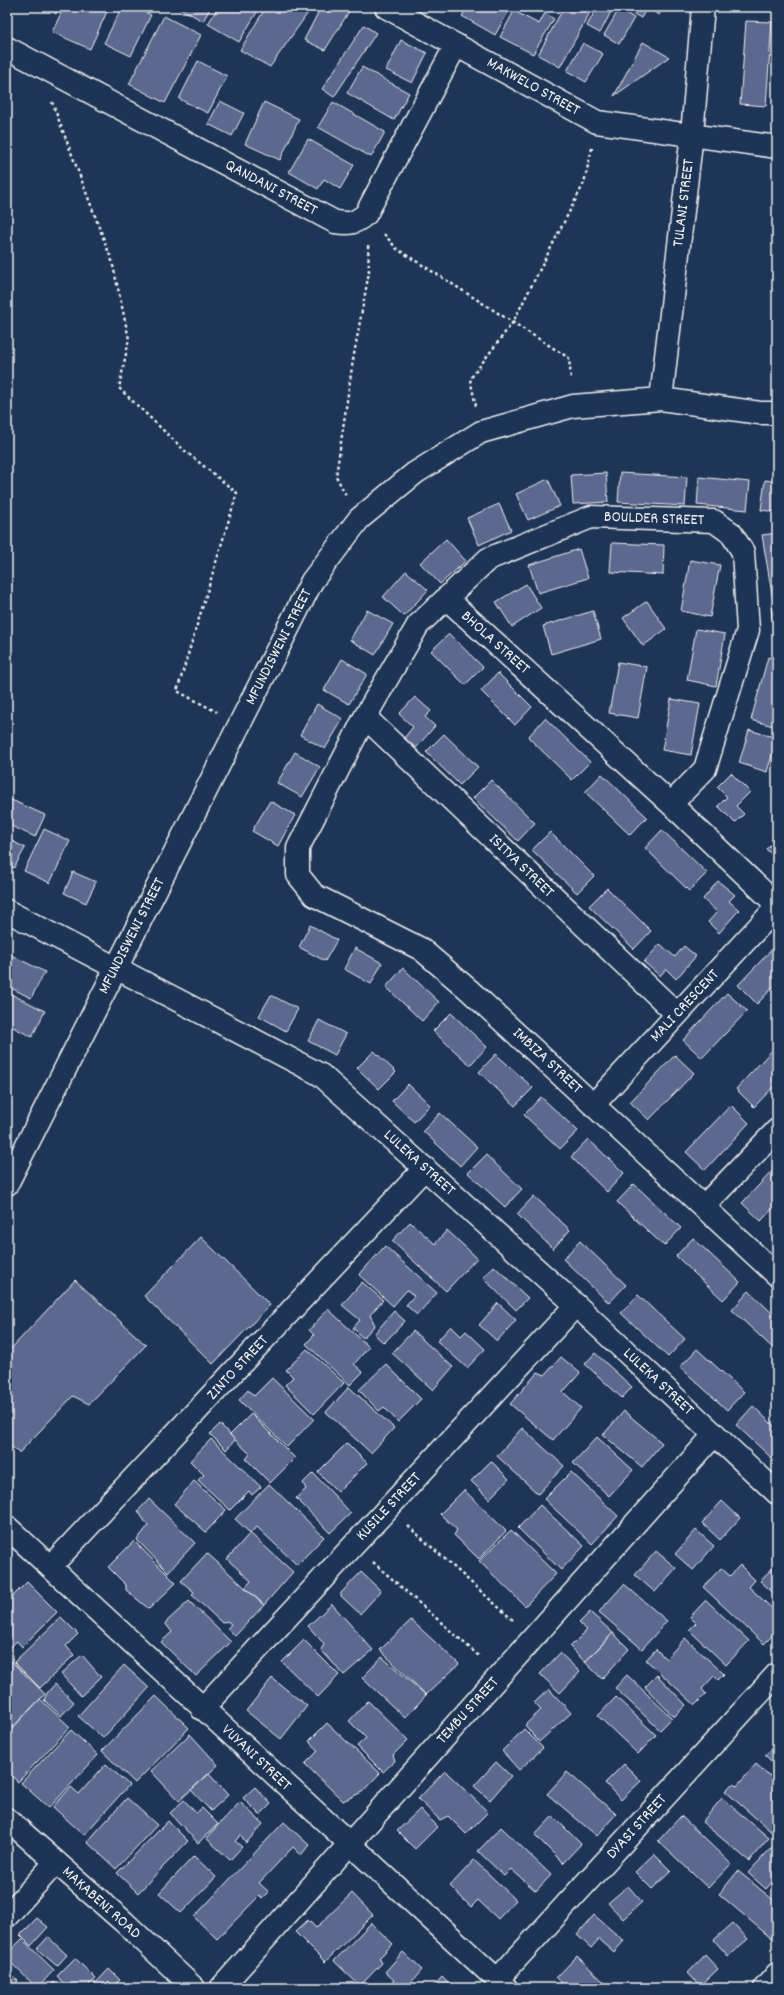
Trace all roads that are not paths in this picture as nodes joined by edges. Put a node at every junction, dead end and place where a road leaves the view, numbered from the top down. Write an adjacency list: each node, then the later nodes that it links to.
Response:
1 (386, 7): 3 (street, MAKWELO STREET)
2 (703, 7): 5 (street, TULANI STREET)
3 (456, 45): 4 (street, QANDANI STREET); 5 (street, MAKWELO STREET)
4 (7, 48)
5 (692, 134): 6 (street, MAKWELO STREET); 7 (street, TULANI STREET)
6 (777, 147)
7 (661, 399): 8 (street, MFUNDISWENI STREET); 15 (street, MFUNDISWENI STREET)
8 (777, 413)
9 (446, 598): 10 (street, BHOLA STREET); 11 (street, BHOLA STREET); 11 (street, BOULDER STREET)
10 (365, 718): 12 (street, BHOLA STREET); 16 (street, ISITYA STREET)
11 (672, 804): 13 (street, BHOLA STREET)
12 (298, 875): 17 (street, IMBIZA STREET)
13 (777, 906): 16 (street, MALI CRESCENT)
14 (7, 912): 15 (street, LULEKA STREET)
15 (116, 967): 19 (street, LULEKA STREET); 20 (street, MFUNDISWENI STREET)
16 (677, 1014): 17 (street, MALI CRESCENT)
17 (594, 1104): 21 (street, IMBIZA STREET)
18 (777, 1130): 21 (street)
19 (426, 1168): 23 (street, LULEKA STREET); 27 (street, ZINTO STREET)
20 (7, 1184)
21 (704, 1206): 22 (street, IMBIZA STREET)
22 (777, 1275)
23 (576, 1305): 24 (street, LULEKA STREET); 29 (street, KUSILE STREET)
24 (715, 1434): 25 (street, LULEKA STREET); 31 (street, TEMBU STREET)
25 (777, 1493)
26 (7, 1527): 27 (street, VUYANI STREET)
27 (50, 1567): 29 (street, VUYANI STREET)
28 (777, 1674): 35 (street, DYASI STREET)
29 (202, 1709): 31 (street, VUYANI STREET)
30 (7, 1819): 32 (street, MAKABENI ROAD)
31 (349, 1845): 35 (street, VUYANI STREET); 37 (street, TEMBU STREET)
32 (56, 1862): 33 (street); 36 (street, MAKABENI ROAD)
33 (7, 1916)
34 (777, 1974): 38 (street)
35 (501, 1984)
36 (194, 1988)
37 (221, 1988)
38 (765, 1988)

